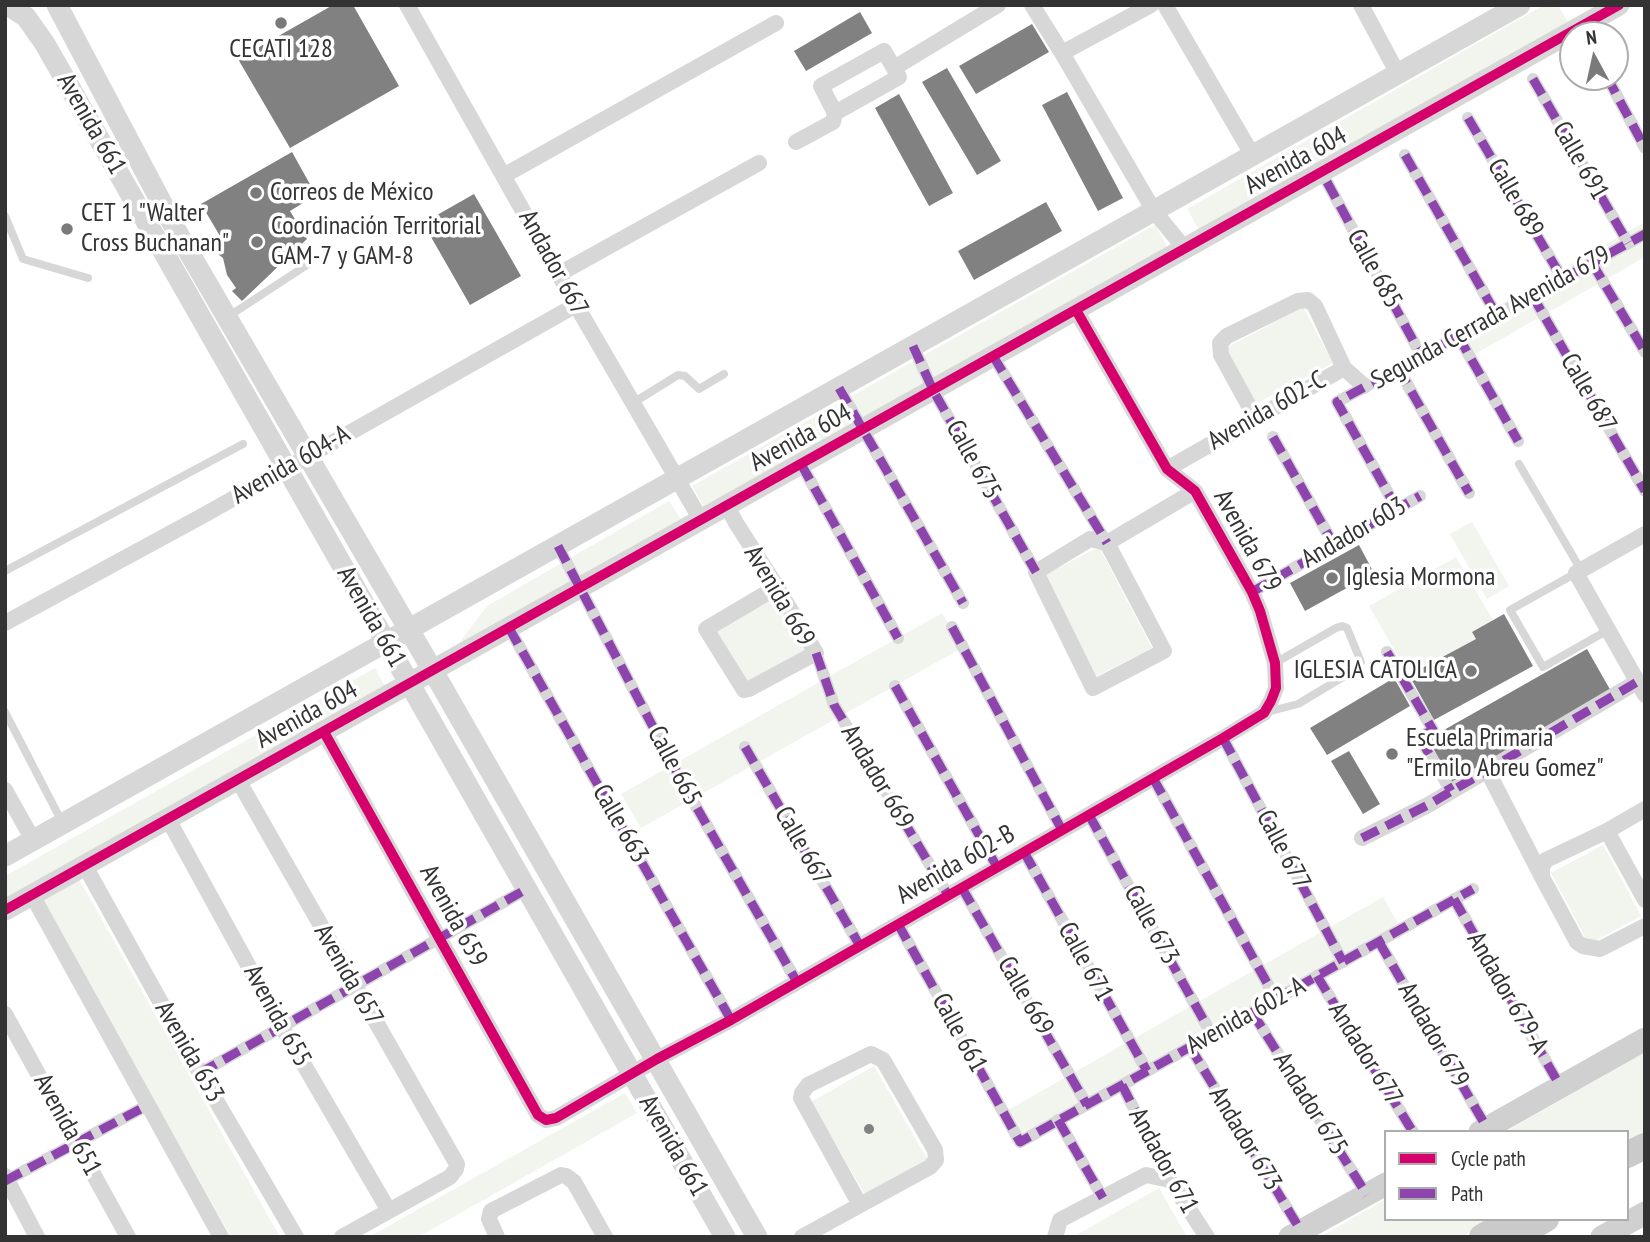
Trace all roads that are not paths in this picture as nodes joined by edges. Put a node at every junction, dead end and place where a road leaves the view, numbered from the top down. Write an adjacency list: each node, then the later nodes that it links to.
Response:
1 (8, 5): 55 (street, Avenida 661)
2 (57, 5): 41 (street, Avenida 661)
3 (407, 5): 25 (street, Andador 667)
4 (998, 5): 14 (street)
5 (1032, 5): 13 (street)
6 (1151, 5): 13 (street)
7 (1165, 5): 23 (street)
8 (1361, 5): 15 (street)
9 (1520, 5): 11 (street, Avenida 604)
10 (1605, 9): 31 (street, Avenida 604)
11 (1494, 12): 15 (street, Avenida 604)
12 (776, 23): 25 (street)
13 (1062, 53): 27 (street)
14 (894, 68): 18 (street); 18 (street)
15 (1398, 74): 23 (street, Avenida 604)
16 (1533, 79): 30 (street, Calle 691)
17 (1614, 91): 21 (street)
18 (835, 113): 20 (street)
19 (1468, 118): 36 (street, Calle 689)
20 (796, 142)
21 (1645, 148)
22 (1405, 155): 40 (street)
23 (1252, 156): 27 (street, Avenida 604)
24 (759, 163): 34 (street)
25 (505, 175): 34 (street, Andador 667)
26 (1327, 182): 45 (street, Calle 685)
27 (1154, 211): 31 (street); 43 (street, Avenida 604)
28 (5, 216): 35 (lane)
29 (1645, 234): 30 (street, Segunda Cerrada Avenida 679)
30 (1628, 243): 33 (street, Segunda Cerrada Avenida 679)
31 (1185, 249): 39 (street, Avenida 604)
32 (310, 263): 41 (lane)
33 (1591, 263): 36 (street, Segunda Cerrada Avenida 679); 44 (street)
34 (559, 274): 38 (street, Andador 667)
35 (88, 278)
36 (1562, 278): 37 (street, Segunda Cerrada Avenida 679)
37 (1532, 295): 40 (street, Segunda Cerrada Avenida 679); 68 (street, Calle 687)
38 (576, 305): 54 (street, Andador 667); 61 (street, Avenida 604-A)
39 (1076, 310): 46 (street, Avenida 604); 65 (street, Avenida 679)
40 (1496, 314): 42 (street, Segunda Cerrada Avenida 679)
41 (227, 318): 53 (street, Avenida 661)
42 (1458, 336): 45 (street, Segunda Cerrada Avenida 679); 59 (street)
43 (913, 346): 51 (street, Avenida 604); 52 (street, Calle 675)
44 (1645, 352)
45 (1421, 355): 48 (street, Segunda Cerrada Avenida 679)
46 (993, 356): 52 (street, Avenida 604); 75 (street)
47 (1344, 368): 50 (street, Avenida 602-C); 56 (street, Avenida 602-C); 56 (street)
48 (1398, 368): 50 (street, Segunda Cerrada Avenida 679); 69 (street)
49 (723, 374): 54 (lane)
50 (1364, 386): 72 (street, Segunda Cerrada Avenida 679)
51 (839, 388): 57 (street); 66 (street, Avenida 604)
52 (933, 390): 57 (street, Avenida 604); 79 (street, Calle 675)
53 (270, 393): 55 (street); 61 (street, Avenida 661)
54 (633, 403): 66 (street, Andador 667)
55 (251, 404): 64 (street, Avenida 661)
56 (1255, 417): 65 (street, Avenida 602-C)
57 (863, 429): 62 (street, Avenida 604); 84 (street)
58 (1273, 437): 76 (street)
59 (1518, 441)
60 (243, 444): 78 (lane)
61 (306, 457): 64 (street, Avenida 604-A); 88 (street, Avenida 661)
62 (801, 464): 71 (street, Avenida 604); 90 (street)
63 (1519, 464): 80 (lane)
64 (286, 468): 85 (street, Avenida 604-A); 91 (street, Avenida 661)
65 (1167, 468): 67 (street, Avenida 679)
66 (677, 479): 73 (street, Andador 667); 77 (street, Avenida 604)
67 (1195, 491): 75 (street); 83 (street, Avenida 679)
68 (1645, 491)
69 (1469, 493)
70 (1420, 496): 72 (street, Andador 603)
71 (727, 506): 73 (street, Avenida 604); 82 (street, Avenida 669)
72 (1397, 509): 76 (street, Andador 603)
73 (701, 520): 81 (street, Avenida 604)
74 (1645, 534): 80 (street)
75 (1107, 543): 79 (street); 79 (street)
76 (1334, 545): 83 (street, Andador 603)
77 (558, 546): 81 (street, Calle 665); 88 (street, Avenida 604)
78 (5, 571)
79 (1036, 572)
80 (1579, 572): 89 (street); 89 (lane)
81 (581, 587): 87 (street, Avenida 604); 136 (street, Calle 665)
82 (777, 587): 93 (street, Avenida 669); 93 (street, Avenida 669)
83 (1252, 592): 94 (street, Avenida 679)
84 (962, 603)
85 (5, 623)
86 (952, 627): 113 (street)
87 (509, 628): 95 (street, Avenida 604); 141 (street, Calle 663)
88 (408, 629): 91 (street, Avenida 604); 95 (street, Avenida 661)
89 (1608, 630): 98 (street)
90 (898, 638)
91 (385, 643): 96 (street, Avenida 661); 112 (street, Avenida 604)
92 (1387, 652): 108 (street)
93 (816, 653): 124 (street, Andador 669)
94 (1275, 663): 99 (street, Avenida 679); 99 (lane)
95 (433, 671): 96 (street, Avenida 604); 146 (street, Avenida 661)
96 (408, 684): 101 (street, Avenida 604); 123 (street, Avenida 661)
97 (895, 686): 120 (street)
98 (1641, 689): 104 (street)
99 (1267, 707): 102 (street, Avenida 602-B)
100 (5, 712): 112 (lane)
101 (324, 732): 106 (street, Avenida 604); 131 (street, Avenida 659)
102 (1223, 738): 105 (street, Avenida 602-B); 134 (street, Calle 677)
103 (745, 747): 133 (street, Calle 667)
104 (1488, 771): 108 (street); 121 (street)
105 (1153, 778): 110 (street, Avenida 602-B); 138 (street)
106 (238, 780): 111 (street, Avenida 604); 137 (street, Avenida 657)
107 (5, 790): 116 (street)
108 (1451, 791): 115 (street)
109 (1645, 809): 114 (street)
110 (1089, 815): 113 (street, Avenida 602-B); 143 (street, Calle 673)
111 (168, 819): 119 (street, Avenida 604); 142 (street, Avenida 655)
112 (63, 824): 116 (street, Avenida 604)
113 (1062, 830): 117 (street, Avenida 602-B)
114 (1607, 831): 121 (street); 127 (street)
115 (1362, 838)
116 (33, 840): 118 (street, Avenida 604)
117 (1024, 852): 120 (street, Avenida 602-B); 147 (street, Calle 671)
118 (5, 856)
119 (85, 866): 125 (street, Avenida 604); 148 (street, Avenida 653)
120 (997, 867): 124 (street, Avenida 602-B)
121 (1542, 877): 130 (street)
122 (1472, 889): 126 (street, Avenida 602-A)
123 (526, 890): 131 (street); 149 (street, Avenida 661)
124 (955, 891): 129 (street, Avenida 602-B); 153 (street, Calle 669)
125 (32, 895): 128 (street, Avenida 604); 152 (street)
126 (1454, 899): 132 (street, Avenida 602-A); 151 (street, Andador 679-A)
127 (1645, 900)
128 (5, 910)
129 (898, 924): 133 (street, Avenida 602-B); 157 (street, Calle 661)
130 (1645, 926)
131 (440, 938): 137 (street); 149 (street, Avenida 659)
132 (1379, 942): 134 (street, Avenida 602-A); 156 (street, Andador 679)
133 (860, 946): 136 (street, Avenida 602-B)
134 (1343, 962): 135 (street, Avenida 602-A)
135 (1317, 976): 138 (street, Avenida 602-A); 155 (street, Andador 677)
136 (797, 982): 141 (street, Avenida 602-B)
137 (354, 986): 142 (street); 168 (street, Avenida 657)
138 (1276, 999): 139 (street, Avenida 602-A)
139 (1252, 1012): 143 (street, Avenida 602-A); 165 (street, Andador 675)
140 (5, 1014): 158 (street, Avenida 651)
141 (731, 1020): 146 (street, Avenida 602-B)
142 (282, 1027): 148 (street); 168 (street, Avenida 655)
143 (1212, 1035): 145 (street, Avenida 602-A)
144 (1645, 1039): 151 (main road)
145 (1190, 1047): 147 (street, Avenida 602-A); 172 (street, Andador 673)
146 (657, 1059): 149 (street); 181 (street, Avenida 661)
147 (1147, 1071): 150 (street, Avenida 602-A)
148 (200, 1073): 176 (street, Avenida 653)
149 (632, 1073): 180 (street, Avenida 661)
150 (1122, 1085): 153 (street, Avenida 602-A); 164 (street, Andador 671)
151 (1560, 1086): 156 (main road)
152 (148, 1105): 158 (street); 175 (street)
153 (1087, 1105): 154 (street, Avenida 602-A)
154 (1059, 1120): 157 (street, Avenida 602-A); 166 (street)
155 (1412, 1130)
156 (1484, 1130)
157 (1020, 1142)
158 (76, 1143): 163 (street); 174 (street, Avenida 651)
159 (1645, 1146): 160 (main road)
160 (1629, 1154)
161 (1645, 1165): 162 (main road)
162 (1629, 1174)
163 (6, 1179): 173 (street)
164 (1170, 1180): 166 (street); 184 (street, Andador 671)
165 (1377, 1189): 172 (main road)
166 (1103, 1198): 183 (street)
167 (860, 1205): 167 (street); 182 (street)
168 (389, 1212): 177 (street)
169 (1645, 1213): 187 (main road)
170 (1510, 1221): 185 (main road)
171 (1542, 1221): 186 (main road)
172 (1296, 1234)
173 (37, 1237)
174 (128, 1237)
175 (221, 1237)
176 (296, 1237)
177 (342, 1237)
178 (497, 1237): 179 (street)
179 (605, 1237)
180 (725, 1237)
181 (757, 1237)
182 (802, 1237)
183 (1055, 1237)
184 (1207, 1237)
185 (1482, 1237)
186 (1514, 1237)
187 (1602, 1237)

